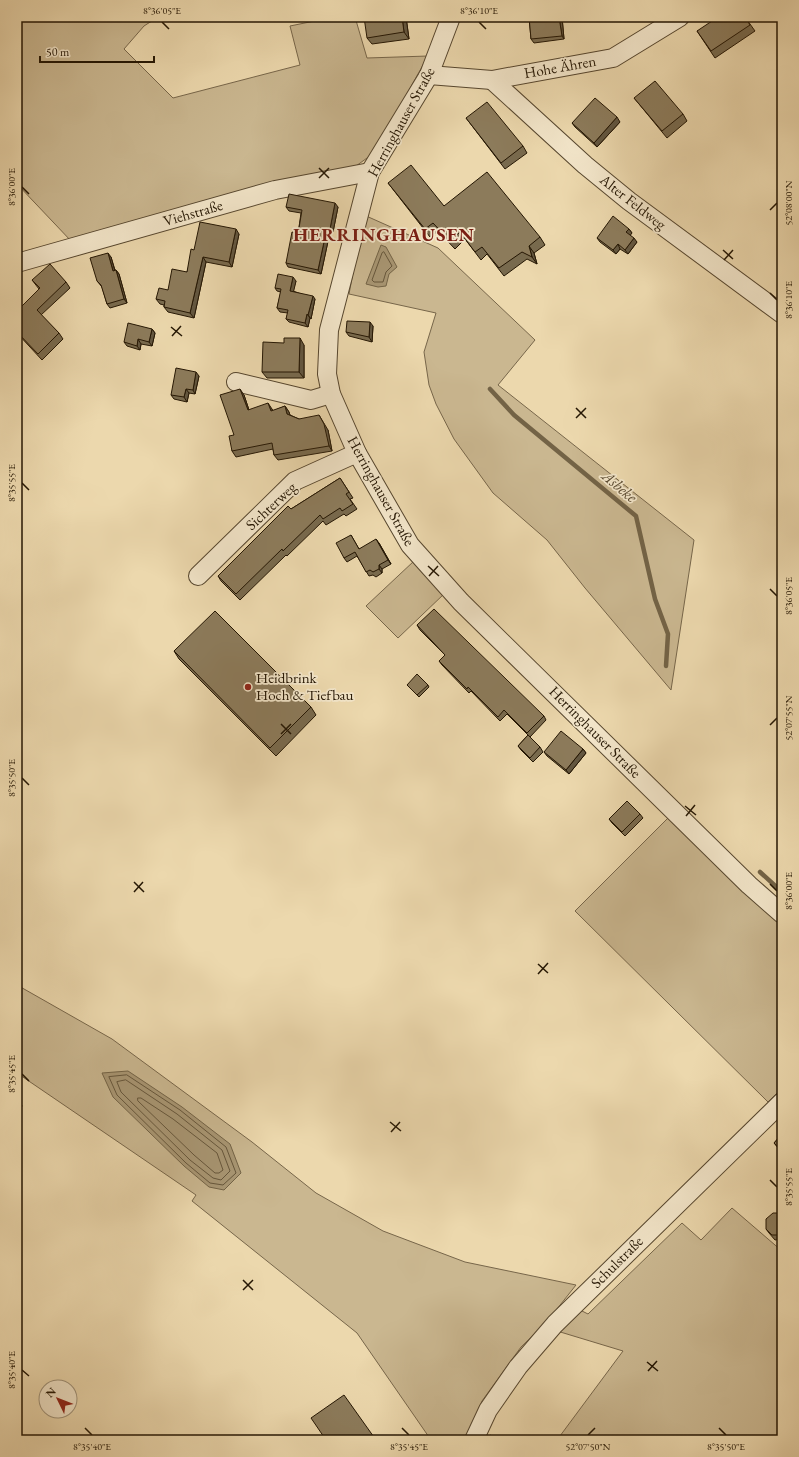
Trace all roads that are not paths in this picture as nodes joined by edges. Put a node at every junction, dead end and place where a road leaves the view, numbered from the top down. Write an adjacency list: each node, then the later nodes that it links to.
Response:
1 (451, 17): 3 (street, Herringhauser Straße)
2 (680, 17): 4 (street, Hohe Ähren)
3 (429, 75): 4 (street, Hohe Ähren); 5 (street, Herringhauser Straße)
4 (492, 80): 7 (street, Alter Feldweg)
5 (370, 172): 6 (street, Viehstraße); 9 (street, Herringhauser Straße)
6 (17, 263)
7 (782, 314)
8 (236, 382): 9 (street)
9 (331, 394): 10 (street, Herringhauser Straße)
10 (357, 453): 11 (street, Sichterweg); 12 (street, Herringhauser Straße)
11 (198, 576)
12 (782, 914)
13 (782, 1102): 14 (street, Schulstraße)
14 (474, 1440)

